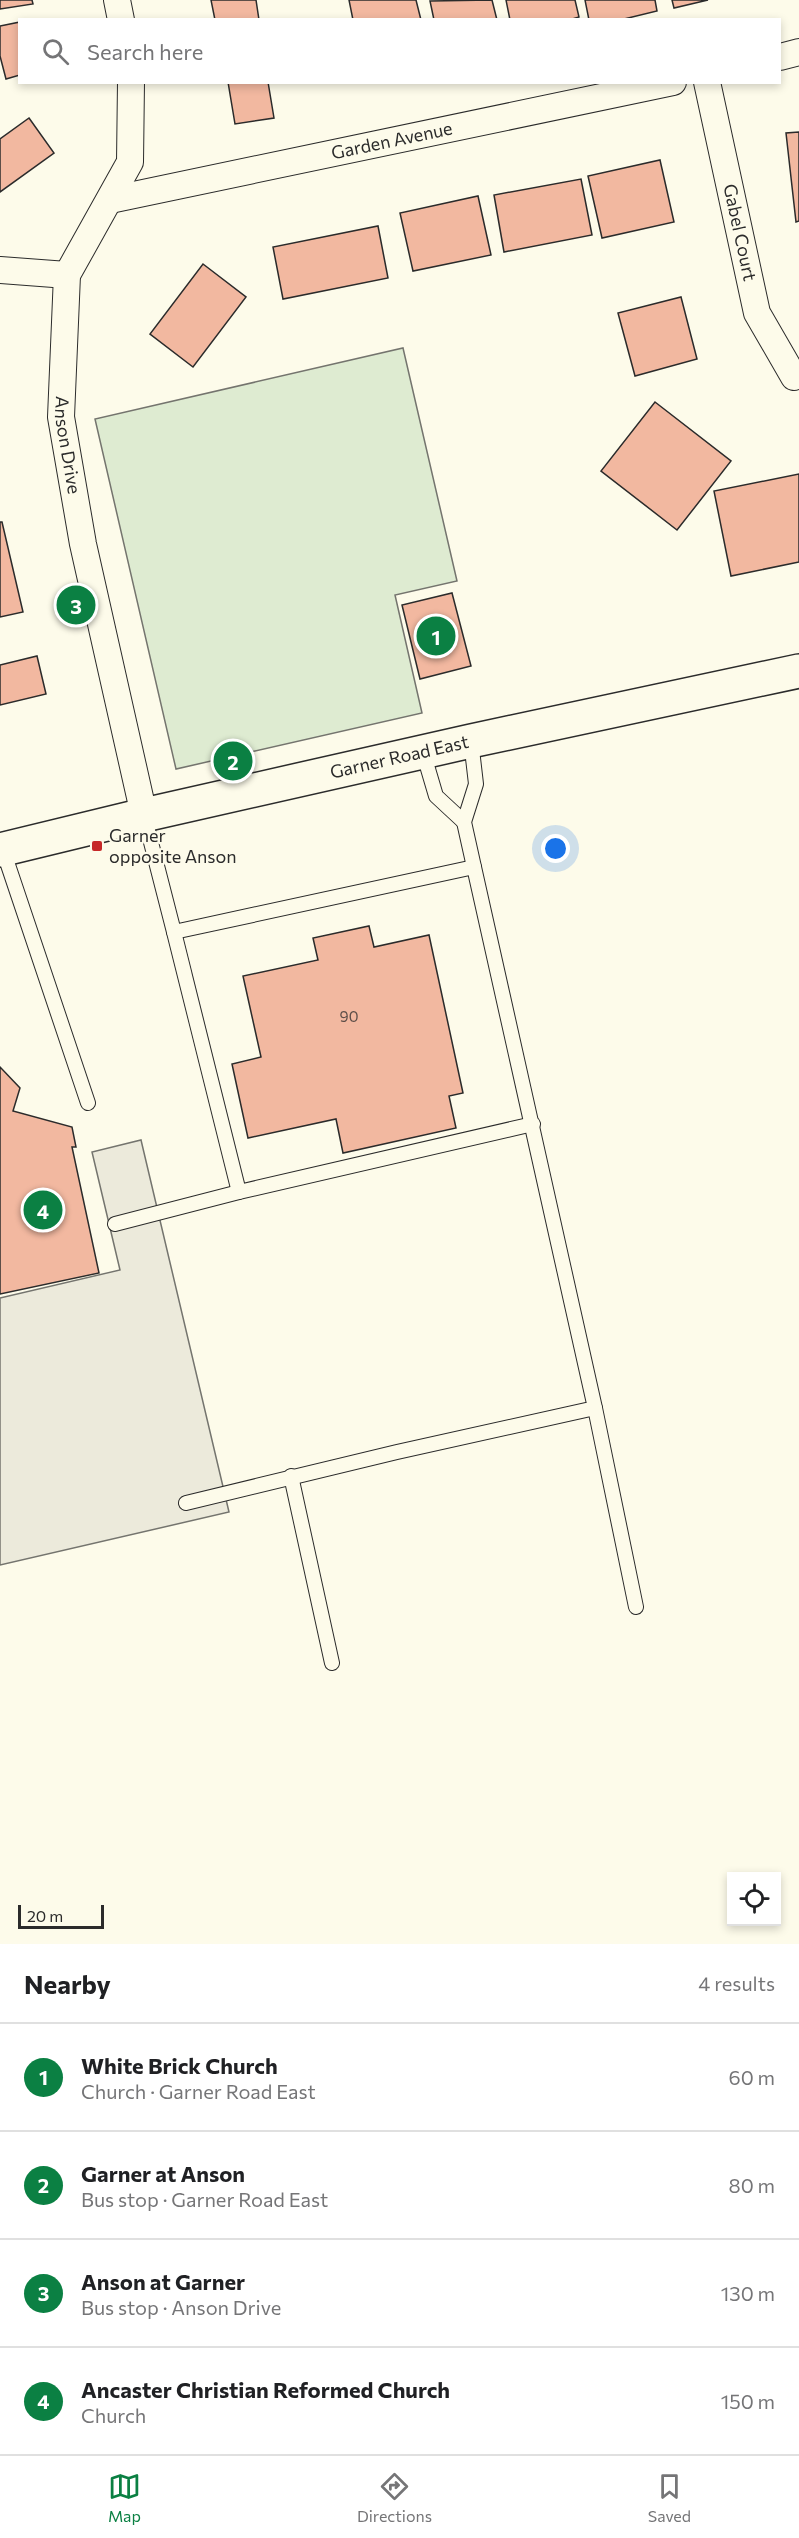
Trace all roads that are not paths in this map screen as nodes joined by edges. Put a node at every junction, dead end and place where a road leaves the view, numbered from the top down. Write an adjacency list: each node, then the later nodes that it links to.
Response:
1 (117, 0): 2 (street)
2 (121, 18)
3 (799, 52): 4 (street)
4 (781, 57)
5 (131, 84): 8 (street, Anson Drive)
6 (664, 84): 8 (street, Garden Avenue)
7 (707, 84): 11 (street, Gabel Court)
8 (110, 200): 10 (street, Anson Drive)
9 (0, 270): 10 (street)
10 (67, 275): 15 (street, Anson Drive)
11 (794, 377)
12 (799, 671): 13 (main road, Garner Road East)
13 (471, 741): 14 (main road, Garner Road East); 16 (lane)
14 (423, 752): 15 (main road, Garner Road East); 16 (lane)
15 (144, 815): 17 (main road, Garner Road East); 19 (lane)
16 (464, 822): 18 (lane)
17 (1, 850): 20 (lane)
18 (474, 867): 19 (lane); 21 (lane)
19 (174, 933): 22 (lane)
20 (88, 1103)
21 (533, 1124): 22 (lane); 24 (lane)
22 (239, 1192): 23 (lane)
23 (115, 1224)
24 (595, 1408): 25 (lane); 27 (lane)
25 (291, 1476): 26 (lane); 28 (lane)
26 (186, 1503)
27 (636, 1607)
28 (332, 1663)

